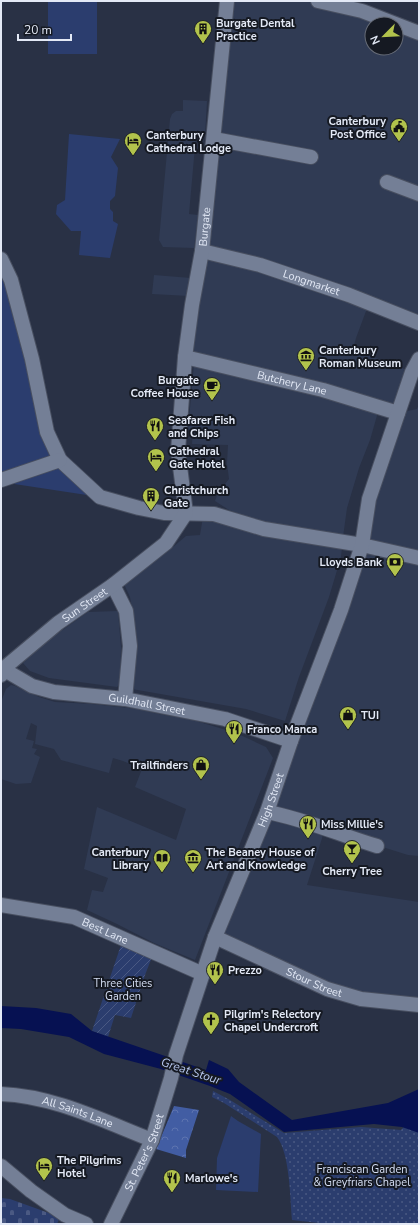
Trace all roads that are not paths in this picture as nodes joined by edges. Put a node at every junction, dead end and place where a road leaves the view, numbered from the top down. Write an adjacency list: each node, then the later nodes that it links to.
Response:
1 (227, 1): 4 (street, Burgate)
2 (318, 1): 3 (street)
3 (419, 33)
4 (214, 139): 5 (street); 8 (street, Burgate)
5 (311, 157)
6 (387, 182): 7 (street)
7 (419, 194)
8 (202, 251): 10 (street, Longmarket); 11 (street, Burgate)
9 (1, 259): 14 (street)
10 (419, 323)
11 (185, 357): 13 (street, Butchery Lane); 16 (street, Burgate)
12 (419, 359): 13 (street, High Street)
13 (398, 413): 17 (street, High Street)
14 (60, 460): 15 (street); 16 (street)
15 (1, 480)
16 (186, 513): 17 (street); 19 (street, Sun Street)
17 (362, 545): 18 (street); 22 (street, High Street)
18 (419, 558)
19 (113, 585): 20 (street, Sun Street); 21 (street)
20 (2, 671): 21 (street, Guildhall Street)
21 (125, 699): 22 (street, Guildhall Street)
22 (291, 740): 23 (street, High Street)
23 (267, 812): 24 (street); 26 (street, High Street)
24 (377, 846)
25 (1, 905): 27 (street, Best Lane)
26 (215, 936): 27 (street, High Street); 28 (street, Stour Street)
27 (203, 974): 29 (street, High Street)
28 (419, 1005)
29 (171, 1078): 31 (street, St. Peter's Street)
30 (1, 1094): 31 (street, All Saints Lane)
31 (152, 1140): 34 (street, St. Peter's Street)
32 (1, 1166): 33 (street)
33 (86, 1224)
34 (111, 1224)

